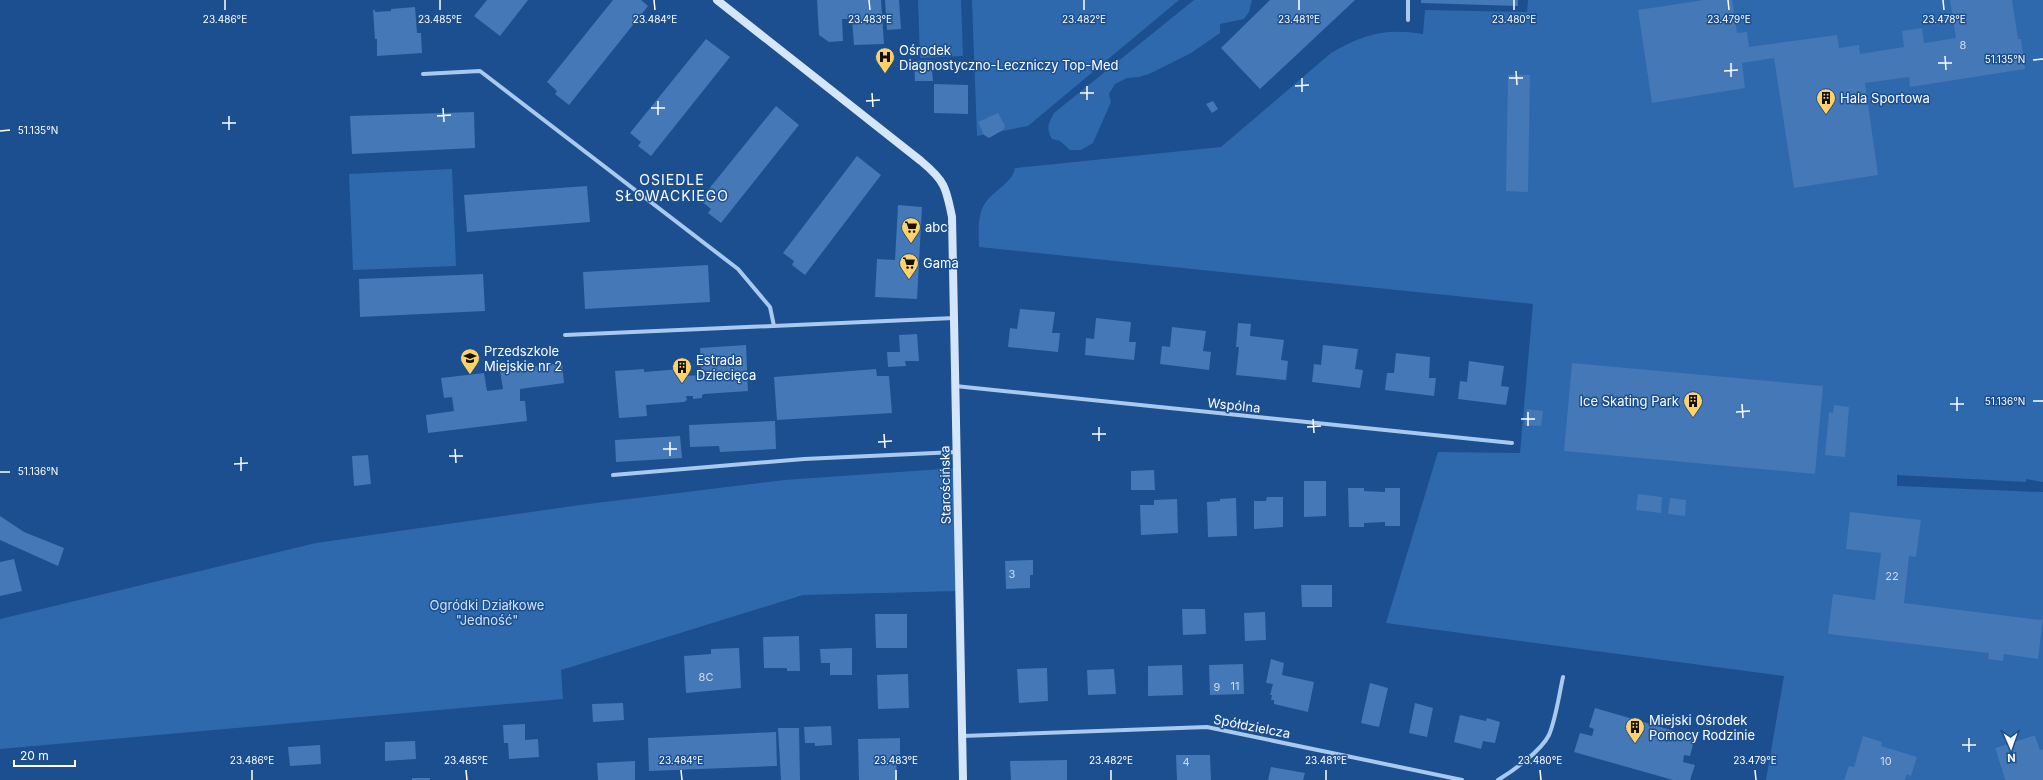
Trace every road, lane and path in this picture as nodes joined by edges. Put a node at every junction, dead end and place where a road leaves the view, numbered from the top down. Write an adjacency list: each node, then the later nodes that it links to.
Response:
1 (717, 0): 5 (street, Starościńska)
2 (1408, 0): 3 (street)
3 (1408, 20)
4 (424, 74): 6 (street)
5 (954, 318): 6 (street); 8 (street, Starościńska)
6 (774, 326): 7 (street)
7 (565, 335)
8 (955, 386): 9 (street, Wspólna); 10 (street, Starościńska)
9 (1512, 443)
10 (956, 452): 11 (street); 13 (street, Starościńska)
11 (612, 475)
12 (1563, 677): 16 (street)
13 (962, 736): 14 (street, Starościńska); 15 (street, Spółdzielcza)
14 (963, 780)
15 (1462, 780)
16 (1498, 780)

